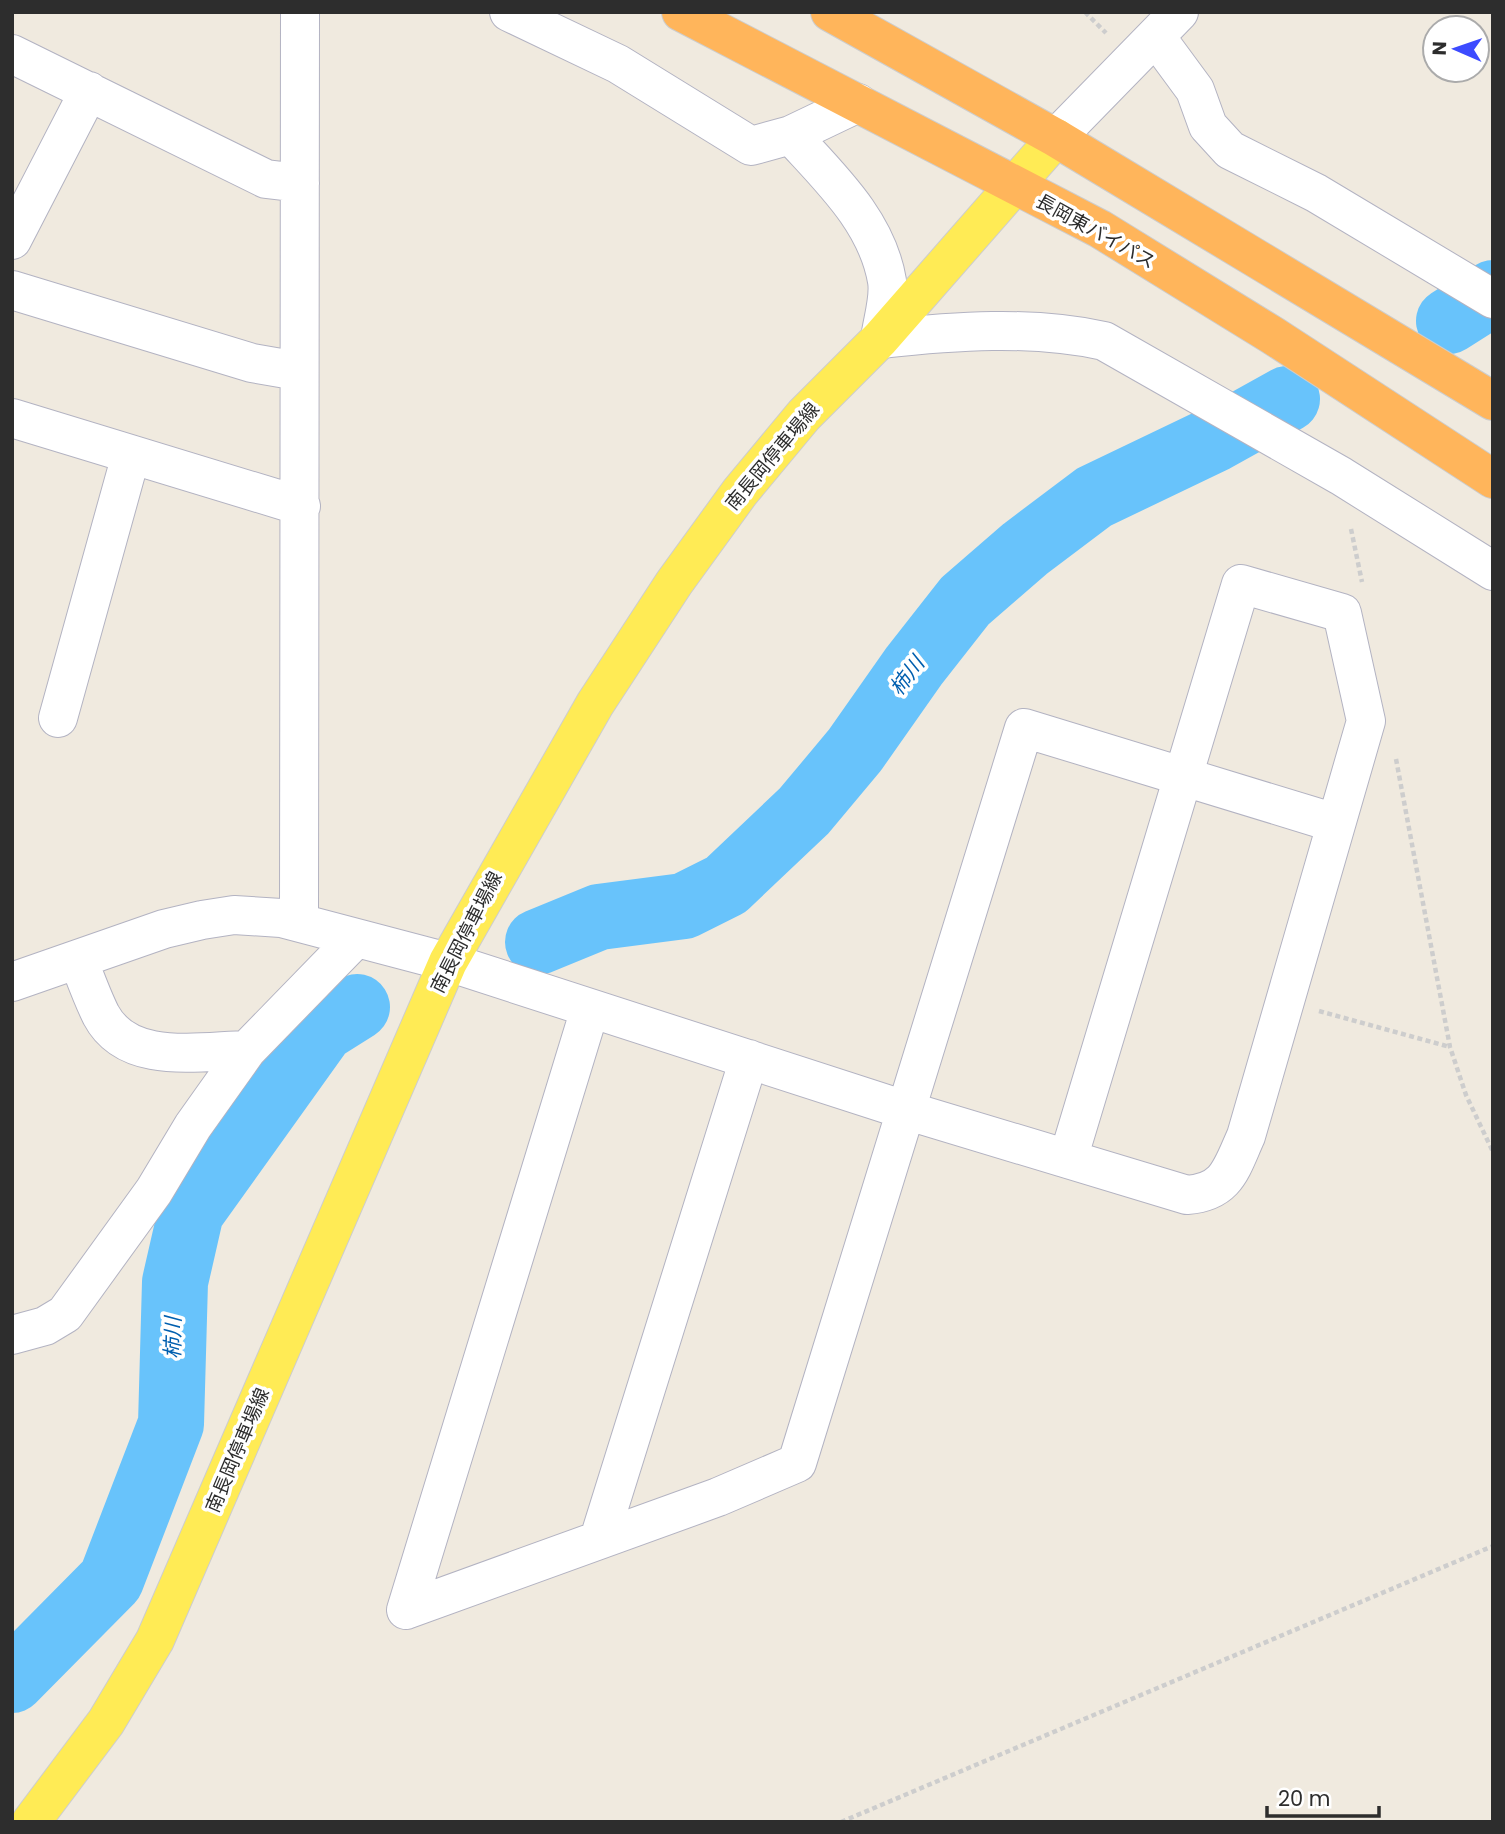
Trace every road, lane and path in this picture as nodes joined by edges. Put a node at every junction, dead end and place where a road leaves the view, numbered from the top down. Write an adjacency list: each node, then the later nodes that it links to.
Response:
1 (300, 12): 11 (street)
2 (509, 12): 9 (street)
3 (681, 12): 8 (highway, 長岡東バイパス)
4 (830, 12): 10 (highway)
5 (1167, 25): 10 (street); 15 (street)
6 (12, 54): 7 (street)
7 (89, 91): 11 (street); 13 (street)
8 (858, 103): 9 (street); 12 (highway, 長岡東バイパス)
9 (791, 135): 16 (street)
10 (1056, 138): 12 (main road, 南長岡停車場線); 18 (highway)
11 (300, 184): 17 (street)
12 (1013, 186): 16 (main road, 南長岡停車場線); 21 (highway, 長岡東バイパス)
13 (12, 240)
14 (12, 290): 17 (street)
15 (1493, 299)
16 (880, 339): 23 (street); 31 (main road, 南長岡停車場線)
17 (298, 371): 22 (street)
18 (1493, 401)
19 (12, 418): 20 (street)
20 (131, 455): 22 (street); 24 (street)
21 (1493, 479)
22 (300, 506): 28 (street)
23 (1493, 571)
24 (58, 718)
25 (1395, 752): 35 (path)
26 (1182, 777): 27 (street); 27 (street); 38 (street); 40 (street)
27 (1335, 823): 33 (street)
28 (299, 922): 29 (street); 30 (street)
29 (355, 939): 31 (street); 36 (street)
30 (78, 959): 32 (street); 36 (street)
31 (448, 962): 34 (street); 44 (main road, 南長岡停車場線)
32 (12, 982)
33 (1286, 1002): 35 (path); 40 (street)
34 (590, 1009): 37 (street); 42 (street)
35 (1450, 1047): 39 (path)
36 (247, 1050): 41 (street)
37 (748, 1059): 38 (street); 42 (street)
38 (905, 1110): 40 (street); 42 (street)
39 (1493, 1152)
40 (1068, 1159)
41 (12, 1335)
42 (598, 1539)
43 (1493, 1546): 45 (path)
44 (31, 1822)
45 (841, 1822)

